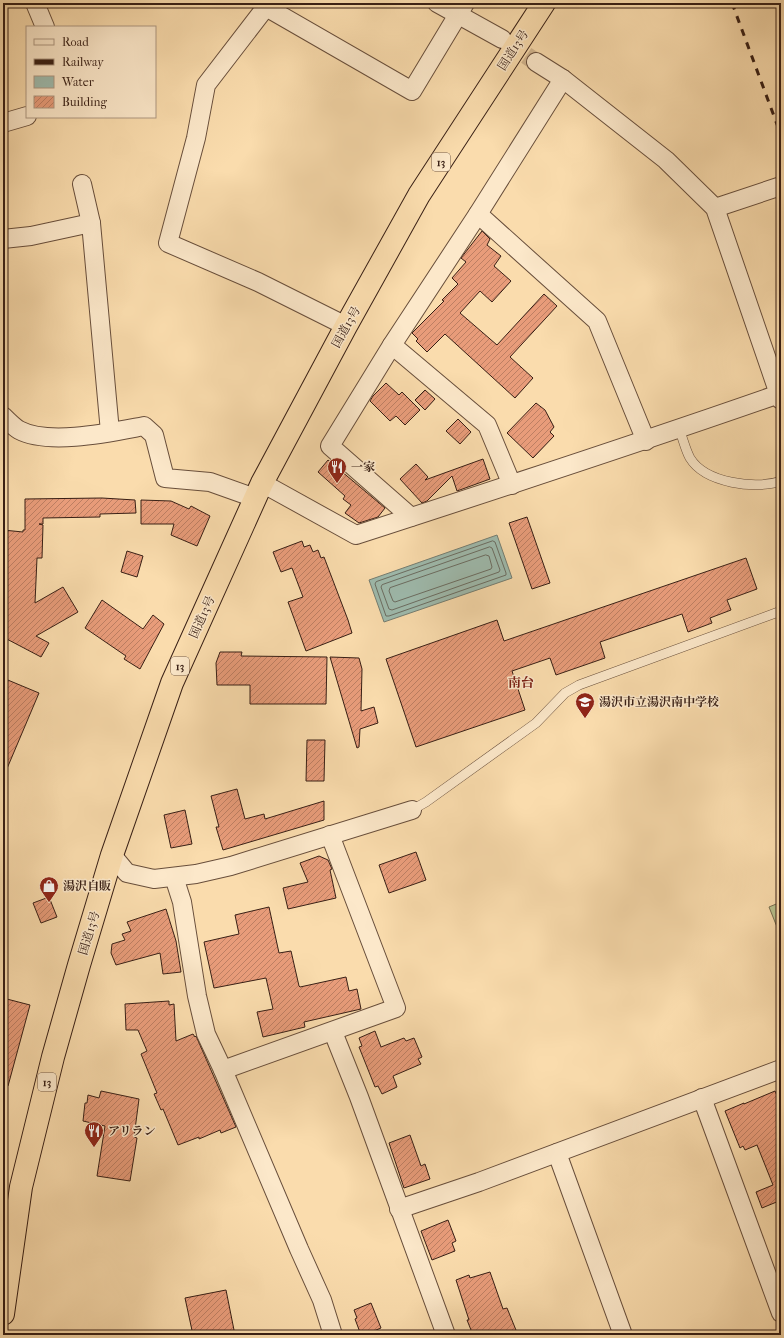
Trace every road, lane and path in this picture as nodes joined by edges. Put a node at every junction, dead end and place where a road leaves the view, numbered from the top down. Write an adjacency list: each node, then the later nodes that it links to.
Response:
1 (35, 3): 6 (street)
2 (438, 3): 5 (street)
3 (544, 3): 18 (highway, 国道13号 / 13)
4 (267, 5): 5 (street); 18 (street)
5 (462, 9): 7 (street)
6 (46, 26)
7 (502, 39)
8 (536, 62): 9 (street)
9 (562, 79): 14 (street); 15 (street)
10 (26, 116): 11 (street)
11 (3, 123)
12 (82, 184): 16 (street)
13 (781, 186): 14 (street)
14 (715, 208): 20 (street)
15 (478, 214): 19 (street); 24 (street)
16 (91, 223): 17 (street); 23 (street)
17 (3, 239)
18 (346, 326): 27 (highway, 国道13号 / 13)
19 (392, 345): 26 (street); 28 (street)
20 (780, 397): 22 (street)
21 (3, 416): 23 (street)
22 (679, 429): 24 (street); 25 (lane)
23 (110, 432): 27 (street)
24 (646, 441): 26 (street)
25 (781, 481)
26 (512, 485): 28 (street)
27 (258, 490): 28 (street); 32 (highway, 国道13号 / 13)
28 (411, 517)
29 (781, 611): 30 (lane)
30 (412, 810): 31 (street)
31 (330, 835): 33 (street); 34 (street)
32 (112, 855): 33 (street); 41 (highway, 国道13号 / 13)
33 (174, 877): 36 (street)
34 (333, 1032): 36 (street); 39 (street)
35 (781, 1069): 37 (street)
36 (224, 1070): 42 (street)
37 (702, 1098): 38 (street); 40 (street)
38 (557, 1153): 39 (street); 44 (street)
39 (400, 1209): 43 (street)
40 (781, 1313)
41 (3, 1314)
42 (333, 1335)
43 (446, 1335)
44 (623, 1335)

